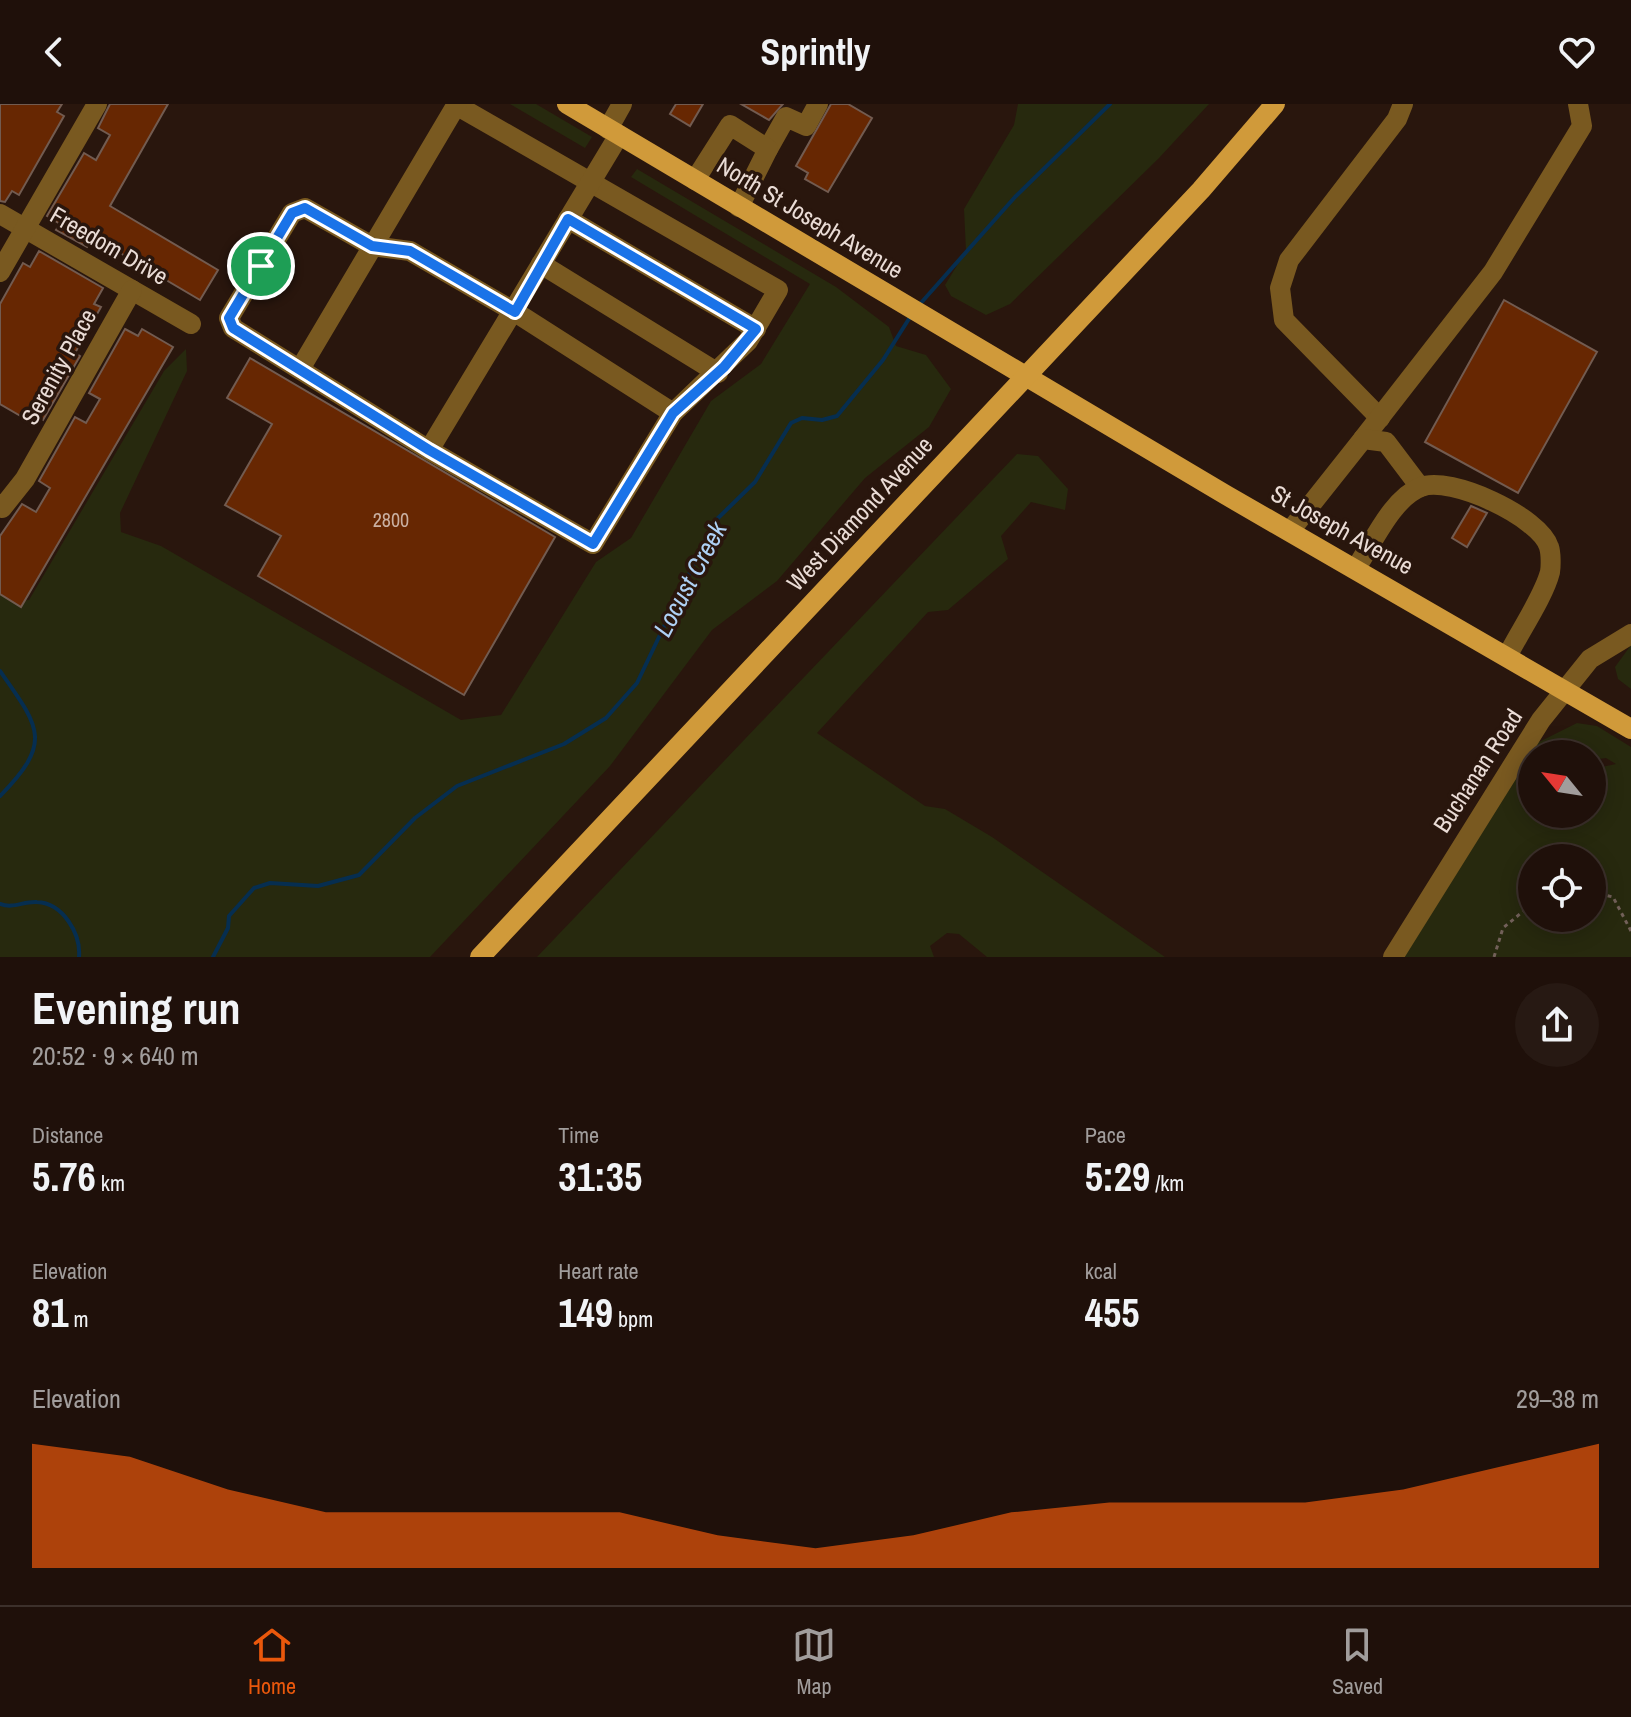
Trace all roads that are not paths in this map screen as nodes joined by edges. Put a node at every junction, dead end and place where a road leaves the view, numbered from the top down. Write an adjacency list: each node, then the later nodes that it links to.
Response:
1 (97, 104): 16 (street)
2 (567, 104): 9 (main road, North St Joseph Avenue)
3 (622, 104): 9 (street)
4 (818, 104): 10 (street)
5 (1275, 104): 26 (main road, West Diamond Avenue)
6 (1403, 104): 28 (street)
7 (1578, 104): 28 (street)
8 (457, 105): 12 (street); 17 (street)
9 (613, 132): 11 (main road, North St Joseph Avenue); 12 (street)
10 (768, 149): 11 (street); 13 (street)
11 (695, 180): 13 (main road, North St Joseph Avenue)
12 (591, 181): 15 (street); 23 (street)
13 (739, 207): 26 (main road, North St Joseph Avenue)
14 (0, 214): 16 (street, Freedom Drive)
15 (568, 219): 18 (street); 23 (street)
16 (25, 228): 19 (street); 20 (street, Freedom Drive)
17 (372, 246): 21 (street); 24 (street); 24 (street)
18 (541, 264): 21 (street); 25 (street)
19 (0, 272)
20 (132, 290): 22 (street, Freedom Drive); 32 (street, Serenity Place)
21 (515, 312): 27 (street); 30 (street)
22 (191, 324)
23 (756, 329): 25 (street)
24 (300, 369): 30 (street)
25 (718, 373): 27 (street)
26 (1027, 376): 33 (main road, St Joseph Avenue); 39 (main road, West Diamond Avenue)
27 (673, 413): 30 (street)
28 (1380, 418): 29 (street)
29 (1363, 439): 31 (street); 33 (street)
30 (429, 450)
31 (1420, 487): 34 (street); 36 (street)
32 (1, 506)
33 (1290, 531): 34 (main road, St Joseph Avenue)
34 (1356, 568): 36 (main road, St Joseph Avenue)
35 (1631, 634): 37 (street, Buchanan Road)
36 (1508, 655): 37 (main road, St Joseph Avenue)
37 (1566, 688): 38 (main road, St Joseph Avenue); 40 (street, Buchanan Road)
38 (1631, 729)
39 (480, 957)
40 (1393, 957)

